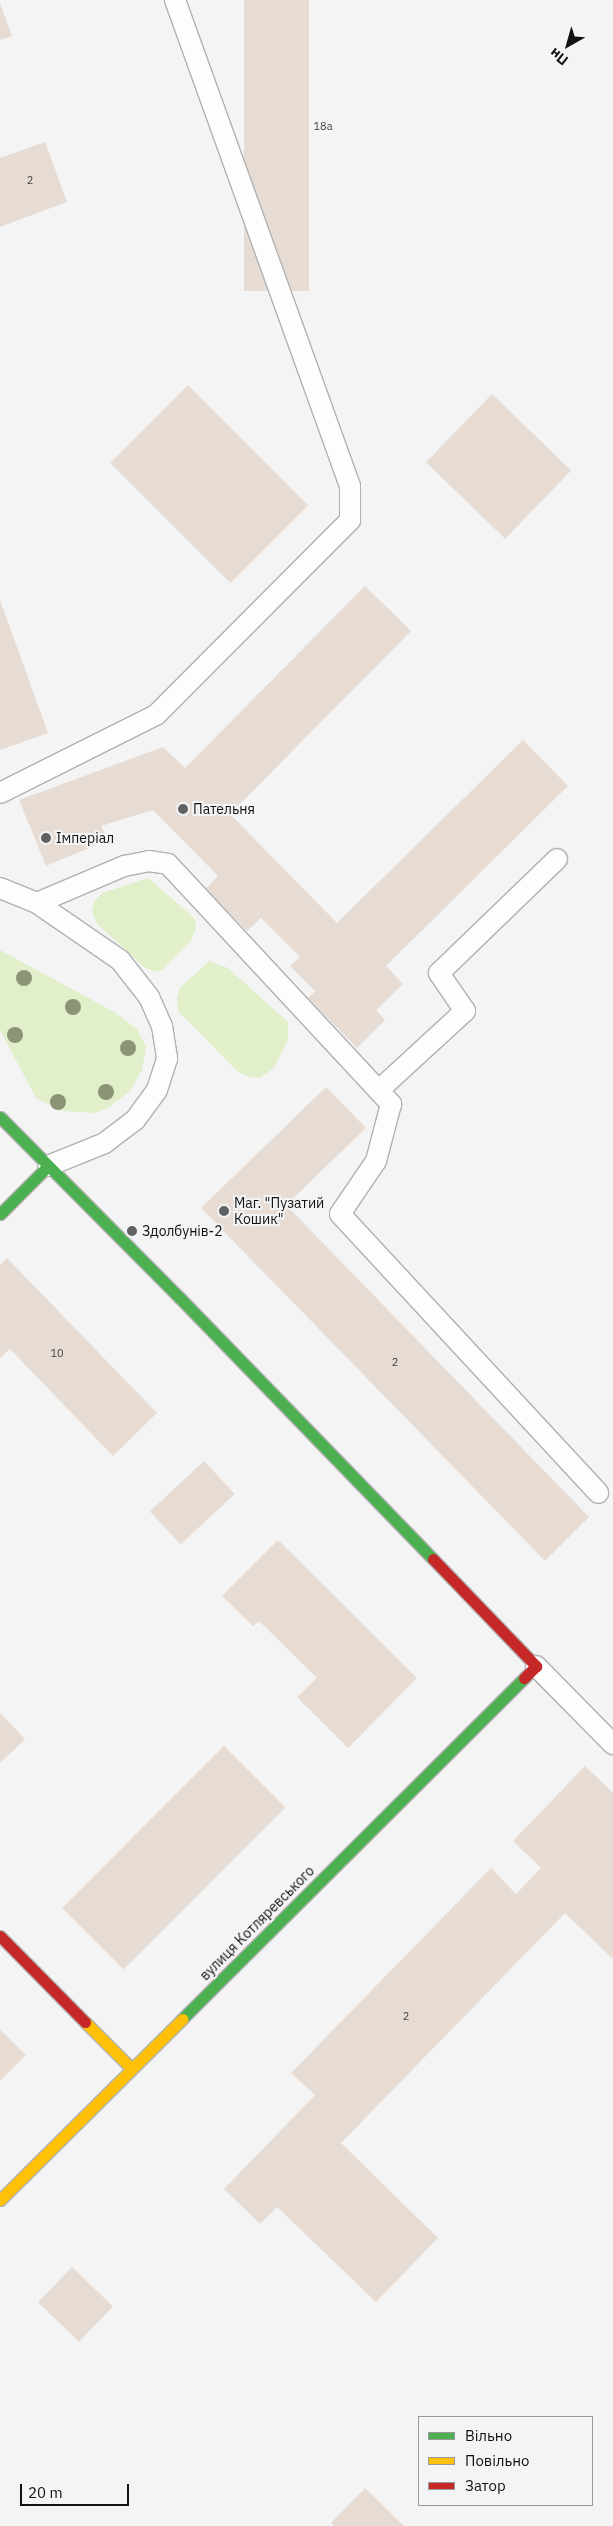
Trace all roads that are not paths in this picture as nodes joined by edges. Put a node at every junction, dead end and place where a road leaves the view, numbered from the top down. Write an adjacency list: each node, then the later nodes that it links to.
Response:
1 (175, 0): 2 (lane)
2 (0, 793)
3 (557, 859): 6 (lane)
4 (0, 888): 5 (lane)
5 (37, 902): 6 (lane); 8 (lane)
6 (378, 1090): 10 (lane)
7 (0, 1117): 8 (street)
8 (48, 1166): 9 (street); 11 (street)
9 (0, 1214)
10 (598, 1493)
11 (536, 1666): 12 (lane); 14 (street, вулиця Котляревського)
12 (613, 1744)
13 (0, 1936): 14 (street)
14 (132, 2069): 15 (street, вулиця Котляревського)
15 (0, 2200)

